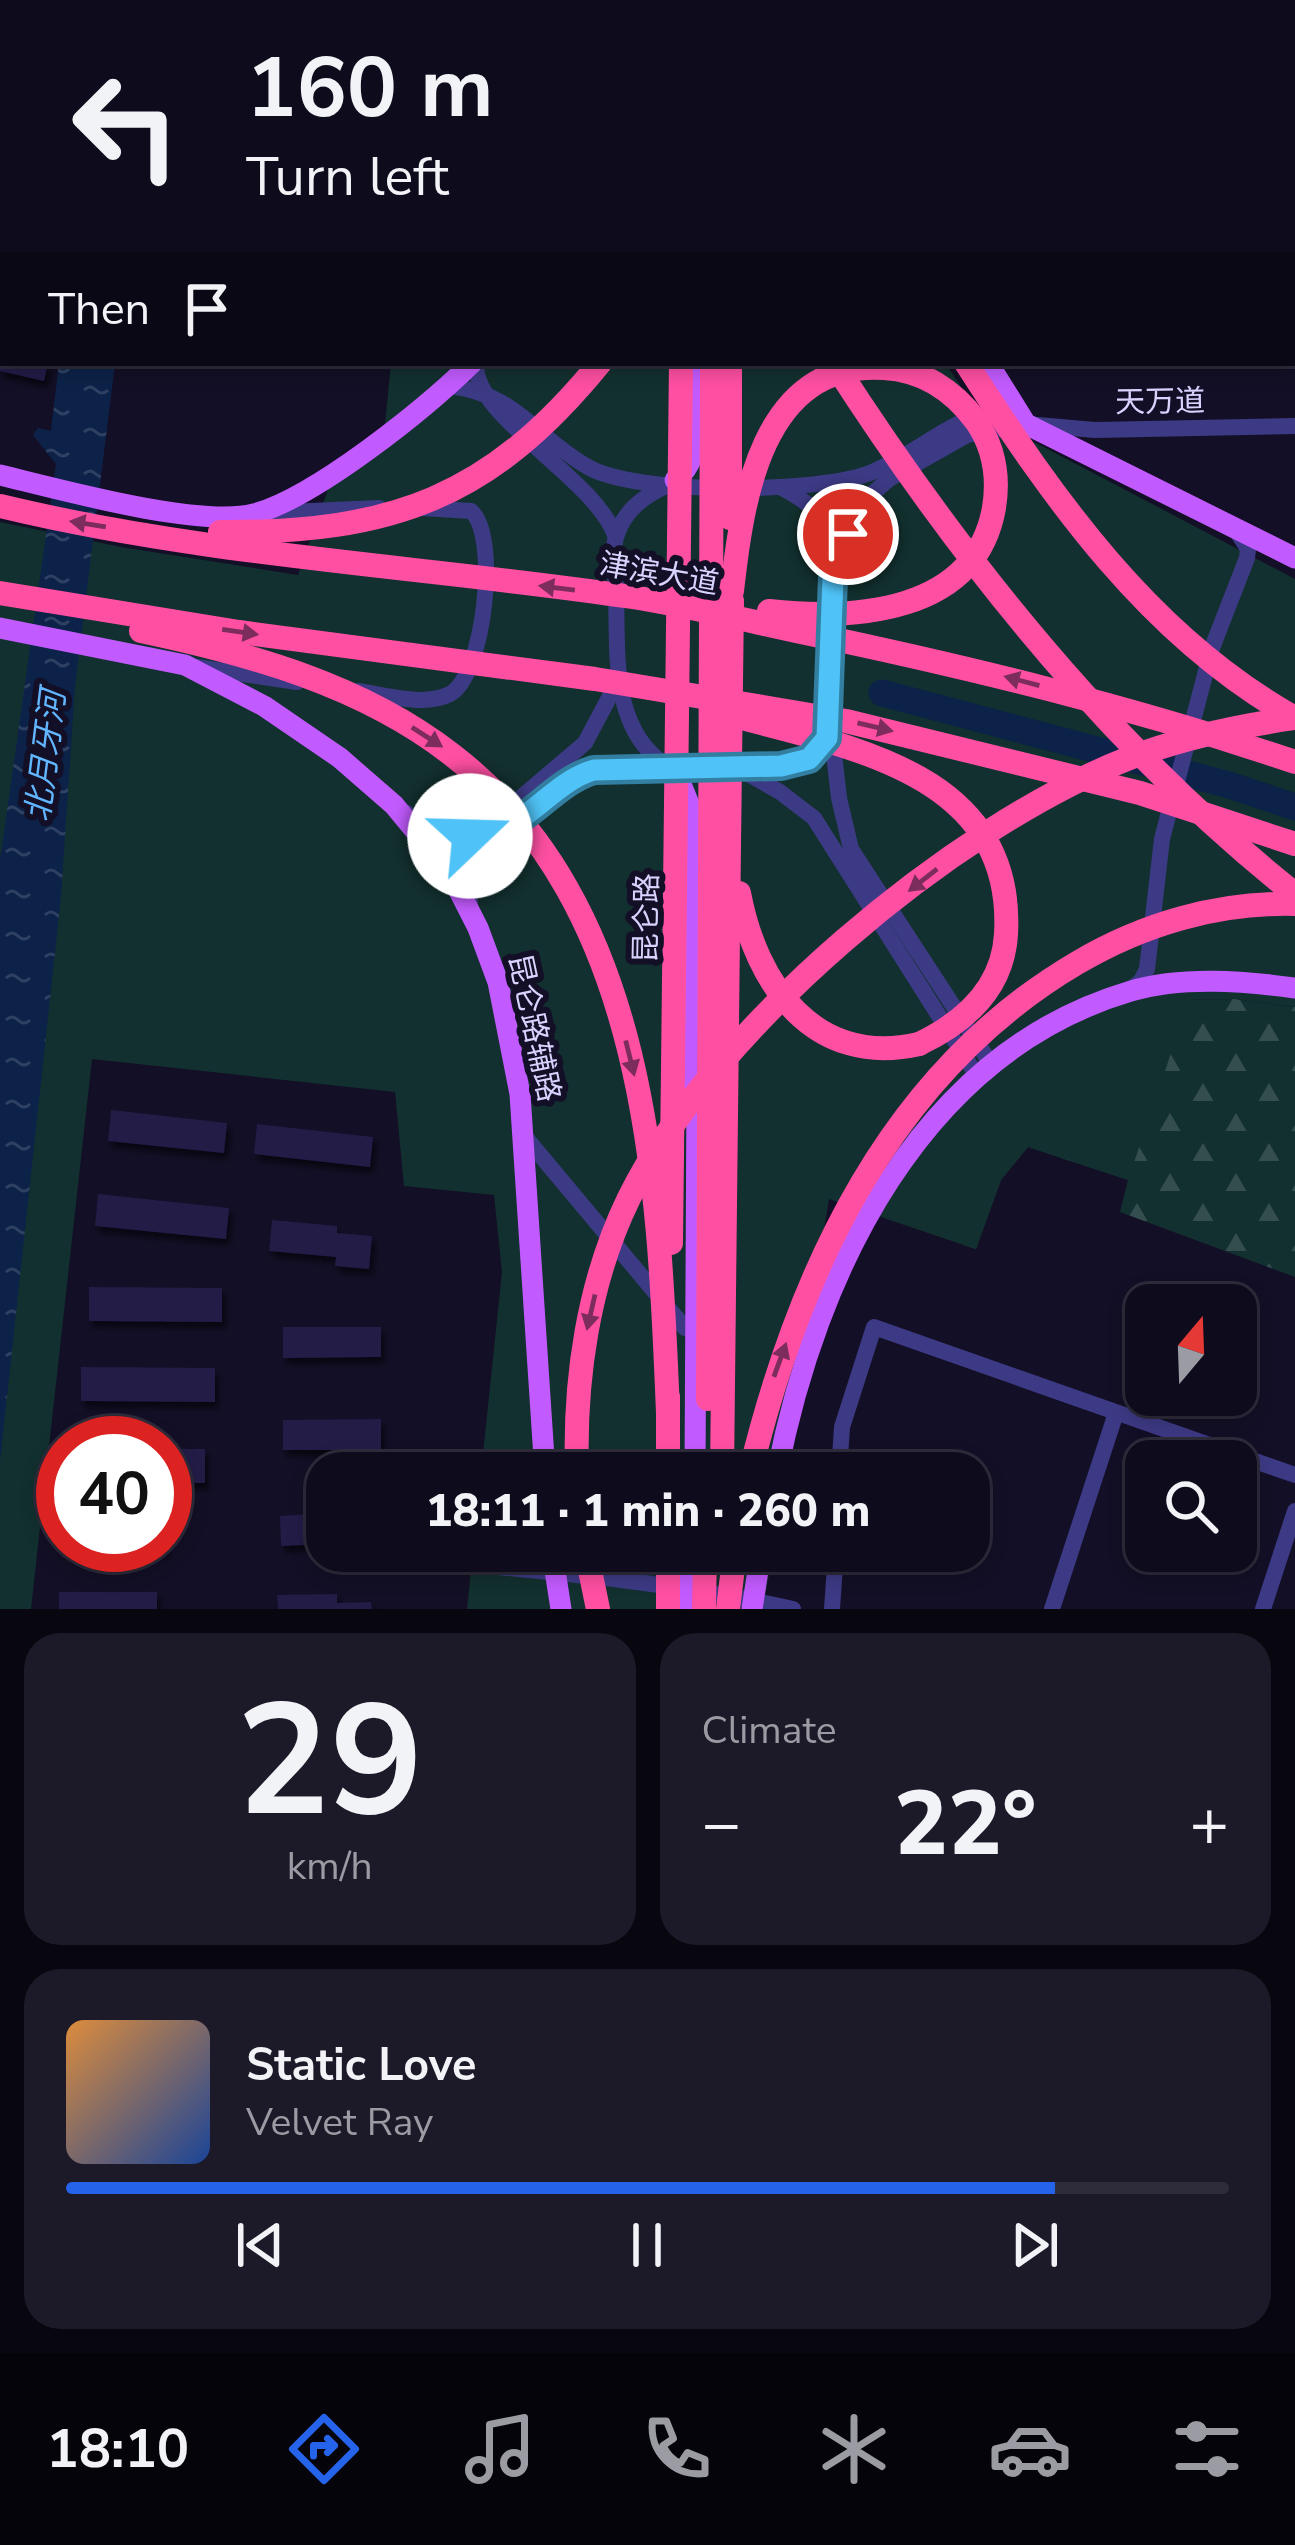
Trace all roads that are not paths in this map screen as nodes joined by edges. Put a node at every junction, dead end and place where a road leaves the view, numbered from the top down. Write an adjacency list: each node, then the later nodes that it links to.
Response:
1 (471, 366): 12 (main road)
2 (474, 366): 13 (street)
3 (598, 366): 23 (highway, bridge)
4 (681, 366): 53 (highway, 昆仑路, bridge)
5 (698, 366): 17 (main road)
6 (698, 366): 18 (main road)
7 (712, 366): 60 (highway, 昆仑路, bridge)
8 (730, 366): 28 (highway, bridge)
9 (836, 366): 43 (highway, bridge)
10 (968, 366): 34 (highway, bridge)
11 (990, 366): 14 (main road)
12 (449, 386): 13 (street); 21 (main road)
13 (482, 392): 17 (street); 24 (street)
14 (1026, 424): 15 (street, 天万道); 19 (street); 22 (main road); 27 (street)
15 (1295, 426)
16 (0, 475): 21 (main road)
17 (668, 484): 18 (street); 24 (street)
18 (734, 485): 19 (street)
19 (782, 488): 27 (street)
20 (0, 506): 23 (highway, 津滨大道, one-way to 20, bridge)
21 (251, 514): 32 (street)
22 (1230, 524): 25 (street); 26 (main road)
23 (134, 531): 30 (highway, 津滨大道, one-way to 23, bridge)
24 (616, 537): 33 (street)
25 (1248, 549): 26 (street); 46 (street, bridge)
26 (1288, 555)
27 (833, 578): 35 (street)
28 (732, 591): 30 (highway, bridge); 42 (highway, bridge)
29 (0, 594): 33 (highway, one-way to 33, bridge); 53 (highway, one-way to 53, bridge)
30 (635, 598): 36 (highway, 津滨大道, one-way to 30, bridge)
31 (0, 628): 32 (main road, 昆仑路辅路)
32 (185, 665): 39 (main road, 昆仑路辅路)
33 (607, 678): 37 (street); 40 (street); 41 (highway, one-way to 41, bridge); 42 (highway, bridge)
34 (1295, 718): 56 (highway, one-way to 56, bridge)
35 (831, 727): 38 (street); 50 (street)
36 (1295, 762)
37 (669, 767): 38 (street); 40 (street); 52 (main road)
38 (737, 769): 50 (street); 59 (main road)
39 (394, 805): 40 (street); 45 (main road, 昆仑路辅路)
40 (481, 837): 45 (street)
41 (1295, 844)
42 (729, 845): 61 (highway, bridge)
43 (1295, 894)
44 (1295, 904): 62 (highway, one-way to 44, bridge)
45 (470, 912): 51 (main road, 昆仑路辅路)
46 (1147, 969): 47 (street); 49 (street)
47 (1176, 984): 48 (main road); 49 (main road)
48 (1295, 988)
49 (1119, 995): 50 (main road)
50 (984, 1070): 63 (main road)
51 (526, 1138): 52 (street); 55 (main road, 昆仑路辅路)
52 (685, 1328): 58 (main road)
53 (668, 1412): 57 (highway, 昆仑路, bridge)
54 (1115, 1413): 64 (street); 65 (street); 85 (street)
55 (543, 1452)
56 (578, 1452)
57 (668, 1452)
58 (683, 1452)
59 (695, 1452)
60 (706, 1452)
61 (722, 1452)
62 (755, 1452)
63 (781, 1452)
64 (840, 1452)
65 (1295, 1475)
66 (1295, 1510): 86 (street)
67 (554, 1572): 80 (main road)
68 (586, 1572): 78 (street)
69 (590, 1572): 81 (highway, bridge)
70 (676, 1572): 78 (highway, bridge)
71 (685, 1572): 78 (main road)
72 (692, 1572): 78 (main road)
73 (698, 1572): 78 (highway, bridge)
74 (721, 1572): 82 (highway)
75 (731, 1572): 82 (highway, bridge)
76 (758, 1572): 79 (main road)
77 (835, 1572): 84 (street)
78 (688, 1603): 79 (street)
79 (753, 1604): 83 (street)
80 (560, 1609)
81 (598, 1609)
82 (724, 1609)
83 (793, 1609)
84 (832, 1609)
85 (1052, 1609)
86 (1263, 1609)

